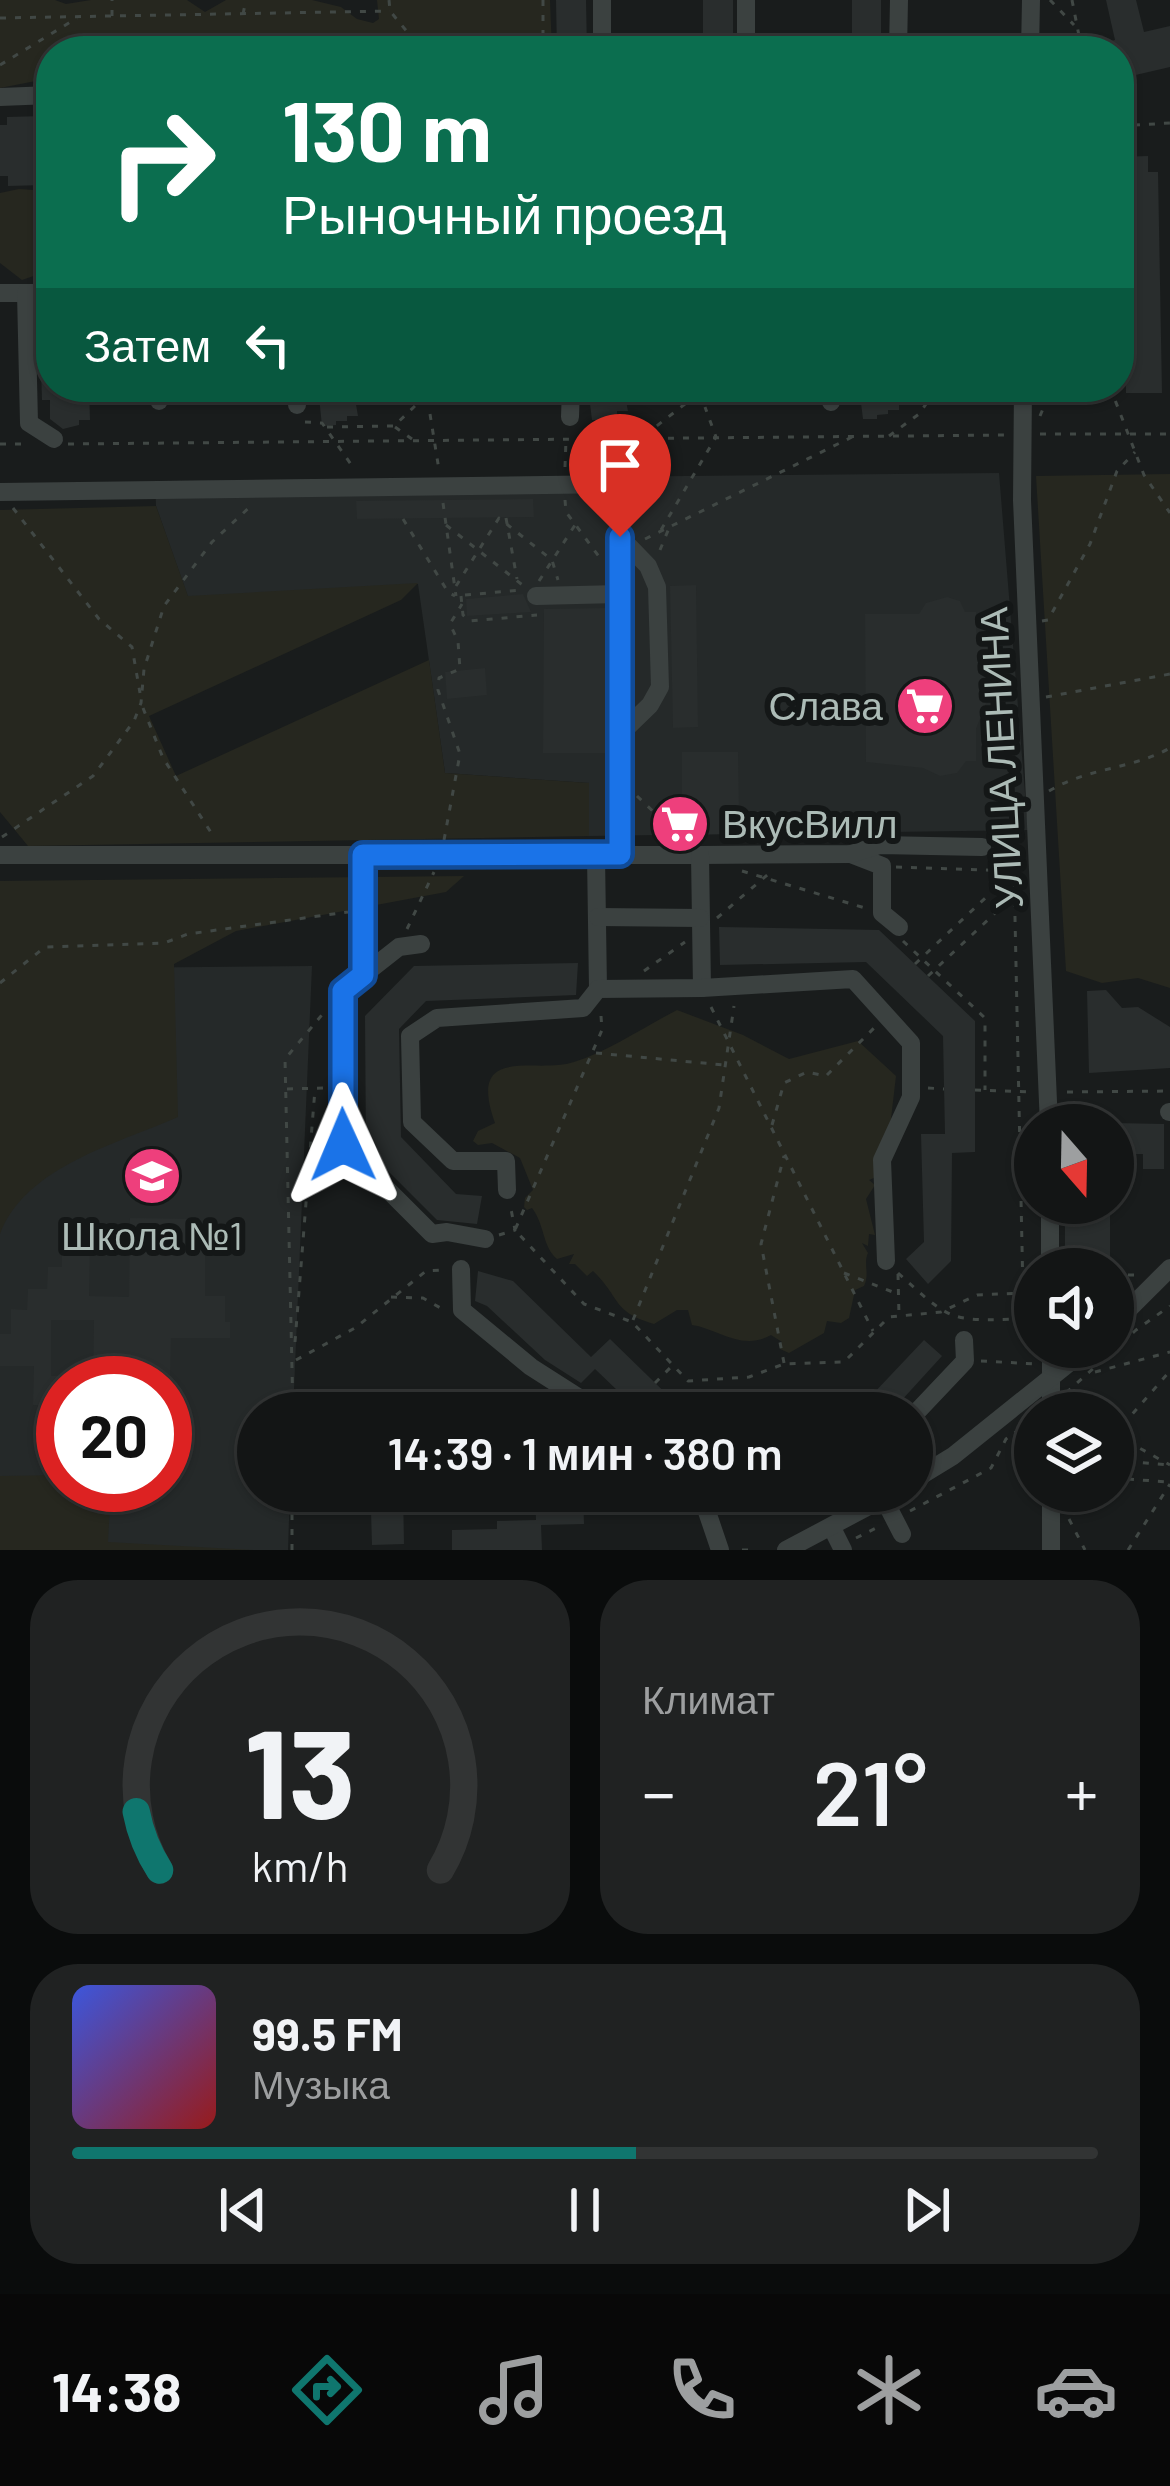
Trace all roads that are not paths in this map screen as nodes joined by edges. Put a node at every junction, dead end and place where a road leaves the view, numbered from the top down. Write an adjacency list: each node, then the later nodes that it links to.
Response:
1 (602, 0): 5 (street)
2 (746, 0): 6 (street)
3 (899, 0): 7 (street)
4 (1031, 0): 8 (street)
5 (602, 36)
6 (746, 36)
7 (898, 36)
8 (1030, 36)
9 (36, 96): 10 (street)
10 (0, 97)
11 (0, 293): 12 (street)
12 (26, 293): 13 (street); 17 (street)
13 (36, 293)
14 (570, 402): 16 (street)
15 (1025, 402): 37 (street, УЛИЦА ЛЕНИНА)
16 (570, 417)
17 (54, 439)
18 (0, 492): 19 (street)
19 (620, 537): 20 (street); 22 (street)
20 (620, 584): 21 (street); 22 (street)
21 (532, 593)
22 (620, 735): 24 (street)
23 (982, 847): 25 (street)
24 (620, 854): 28 (street); 29 (street)
25 (851, 854): 28 (street); 32 (street)
26 (0, 855): 27 (street)
27 (363, 855): 29 (street); 34 (street)
28 (700, 855): 31 (street)
29 (596, 856): 30 (street)
30 (598, 917): 31 (street); 36 (street)
31 (700, 918): 35 (street)
32 (902, 935)
33 (421, 944): 34 (street)
34 (363, 975): 39 (street)
35 (702, 988): 36 (street); 40 (street)
36 (598, 989): 38 (street)
37 (1048, 1104)
38 (507, 1190)
39 (485, 1239)
40 (886, 1262)
41 (1170, 1268): 43 (street)
42 (461, 1269): 48 (street)
43 (1134, 1304)
44 (964, 1350): 49 (street)
45 (1051, 1368): 47 (street)
46 (1065, 1368): 47 (street)
47 (1051, 1380): 50 (street); 51 (street)
48 (570, 1392)
49 (932, 1392)
50 (1049, 1392)
51 (933, 1468)
52 (707, 1512): 58 (street)
53 (871, 1512): 57 (street)
54 (894, 1512): 56 (street)
55 (1051, 1512): 60 (street)
56 (898, 1527)
57 (839, 1541): 59 (street)
58 (720, 1550)
59 (786, 1550)
60 (1051, 1550)

